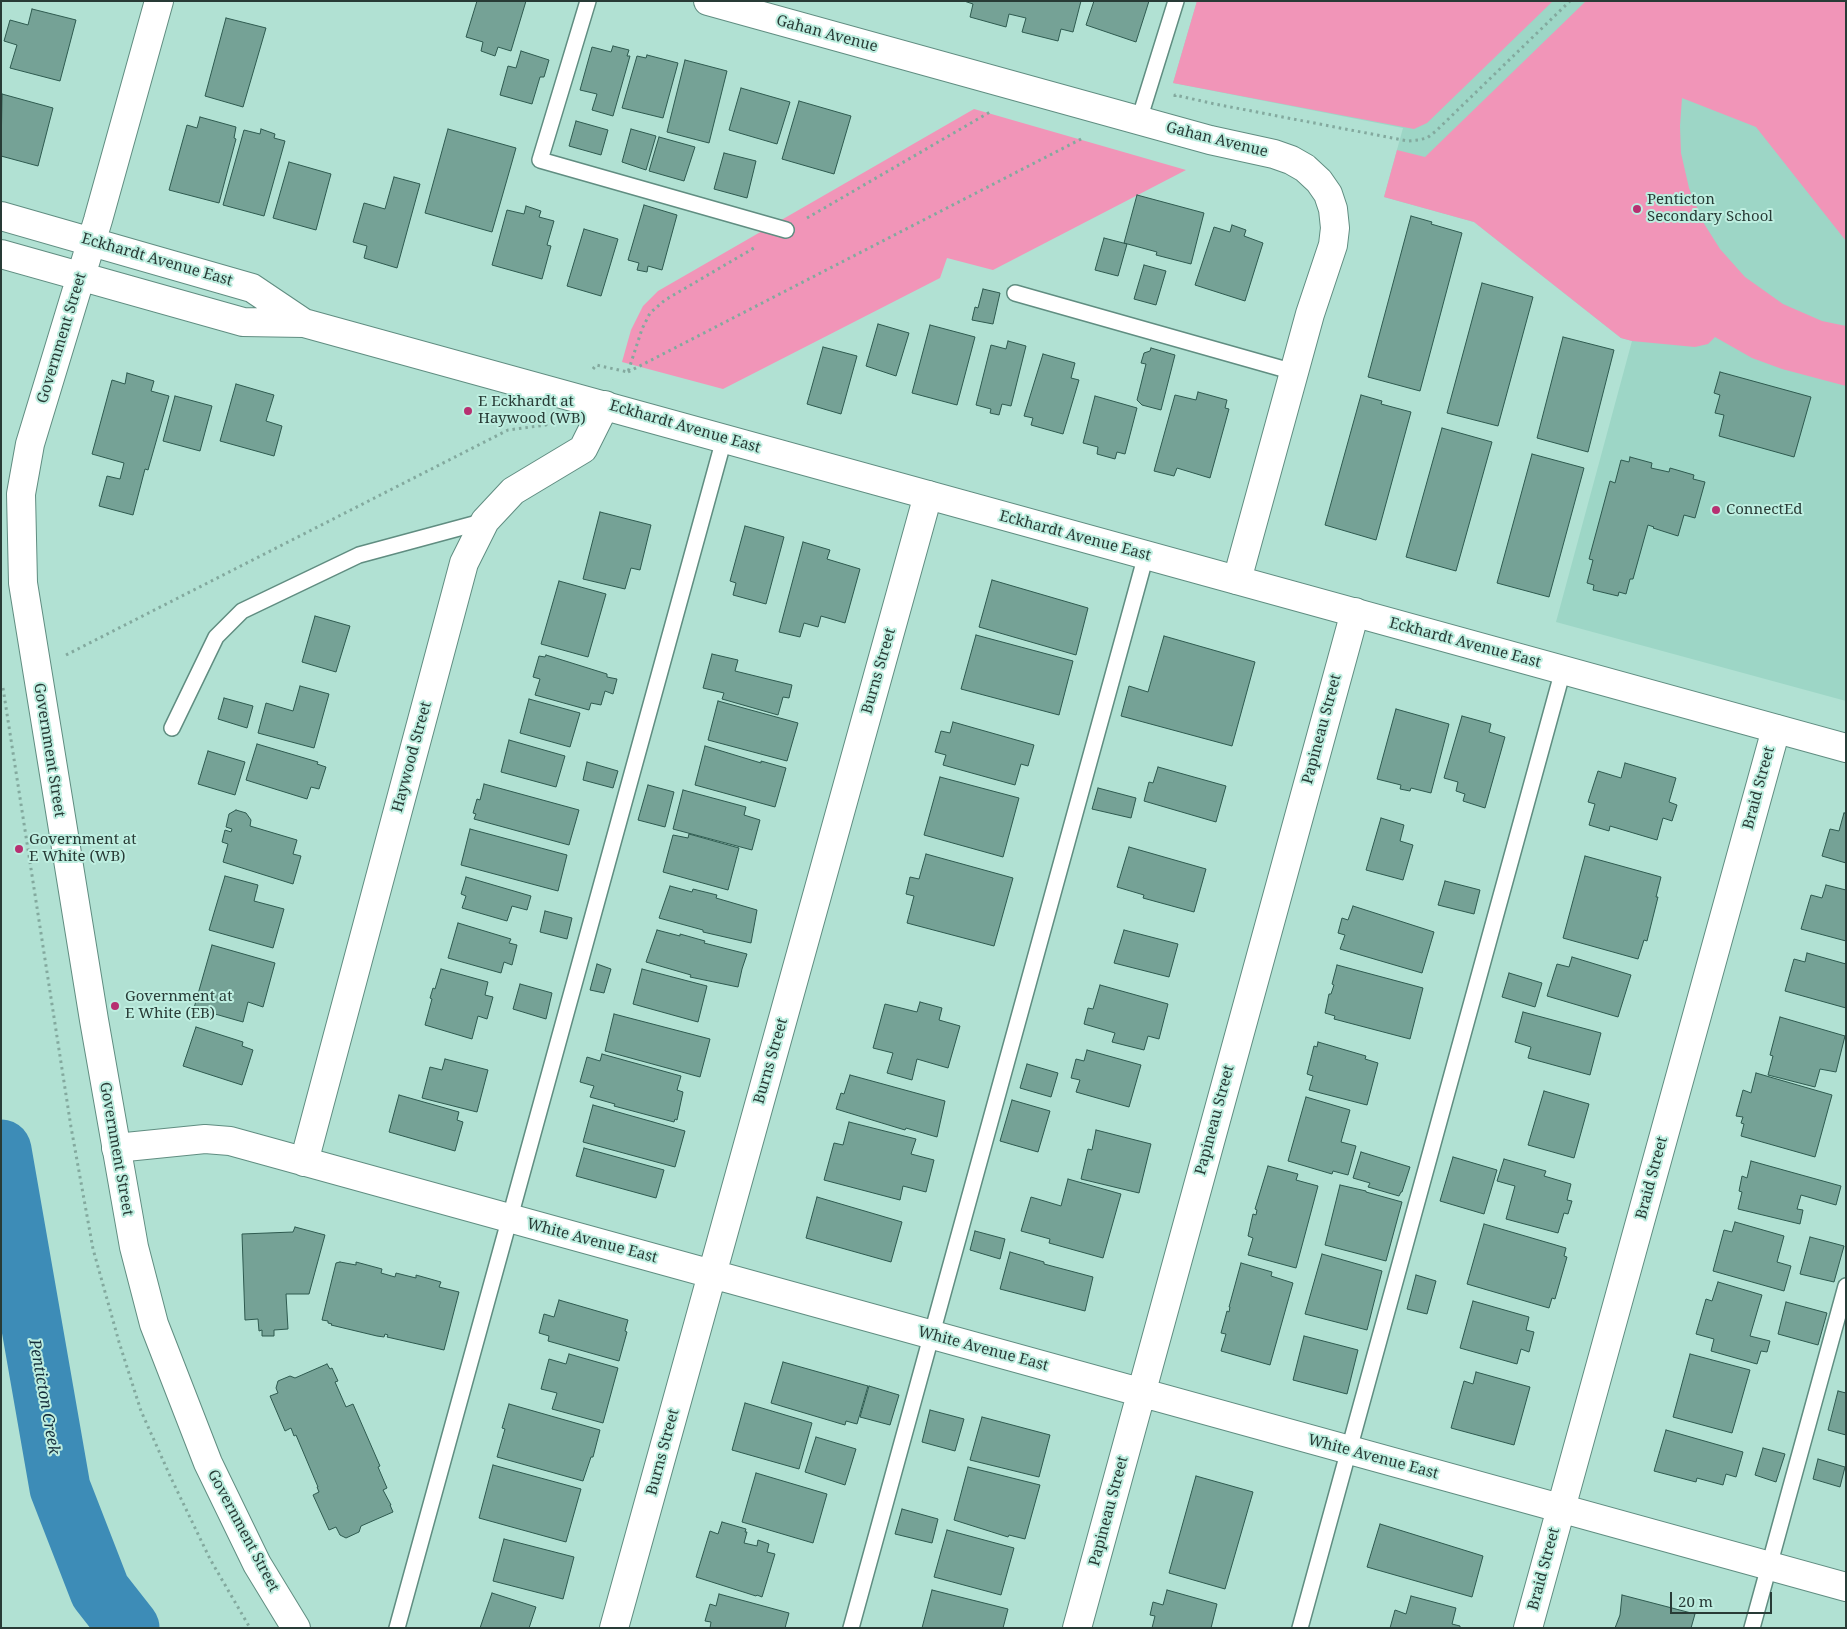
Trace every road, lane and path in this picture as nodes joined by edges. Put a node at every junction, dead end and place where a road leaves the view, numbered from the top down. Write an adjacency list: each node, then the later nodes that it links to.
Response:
1 (159, 1): 12 (street, Government Street)
2 (588, 1): 11 (lane)
3 (708, 1): 8 (street, Gahan Avenue)
4 (1176, 1): 8 (lane)
5 (1570, 1): 6 (path)
6 (1174, 100)
7 (995, 108): 11 (path)
8 (1139, 120): 19 (street, Gahan Avenue)
9 (1076, 134): 18 (path)
10 (1, 216): 12 (street, Eckhardt Avenue East)
11 (786, 230): 18 (path)
12 (92, 241): 14 (street, Government Street); 16 (street, Eckhardt Avenue East)
13 (1, 254): 14 (street, Eckhardt Avenue East)
14 (81, 277): 16 (street, Eckhardt Avenue East); 33 (street, Government Street)
15 (1014, 293): 19 (lane)
16 (304, 323): 20 (street, Eckhardt Avenue East)
17 (591, 371): 18 (path)
18 (628, 372)
19 (1294, 372): 26 (street, Gahan Avenue)
20 (605, 405): 22 (street, Eckhardt Avenue East); 24 (street, Haywood Street)
21 (549, 421): 28 (path)
22 (724, 438): 23 (street, Eckhardt Avenue East); 35 (lane)
23 (928, 495): 25 (street, Eckhardt Avenue East); 36 (street, Burns Street)
24 (485, 521): 30 (lane); 34 (street, Haywood Street)
25 (1146, 555): 26 (street, Eckhardt Avenue East); 38 (lane)
26 (1237, 580): 27 (street, Eckhardt Avenue East)
27 (1354, 612): 29 (street, Eckhardt Avenue East); 39 (street, Papineau Street)
28 (64, 656)
29 (1563, 670): 31 (street, Eckhardt Avenue East); 40 (lane)
30 (172, 728)
31 (1776, 729): 32 (street, Eckhardt Avenue East); 41 (street, Braid Street)
32 (1846, 748)
33 (116, 1148): 34 (street, White Avenue East); 44 (street, Government Street)
34 (304, 1162): 35 (street, White Avenue East)
35 (510, 1218): 36 (street, White Avenue East); 45 (lane)
36 (712, 1274): 38 (street, White Avenue East); 46 (street, Burns Street)
37 (1846, 1286): 42 (lane)
38 (931, 1335): 39 (street, White Avenue East); 47 (lane)
39 (1141, 1393): 40 (street, White Avenue East); 48 (street, Papineau Street)
40 (1349, 1450): 41 (street, White Avenue East); 49 (lane)
41 (1561, 1509): 42 (street, White Avenue East); 50 (street, Braid Street)
42 (1769, 1566): 43 (street, White Avenue East); 51 (lane)
43 (1846, 1588)
44 (296, 1628)
45 (396, 1628)
46 (614, 1628)
47 (851, 1628)
48 (1076, 1628)
49 (1300, 1628)
50 (1528, 1628)
51 (1752, 1628)

